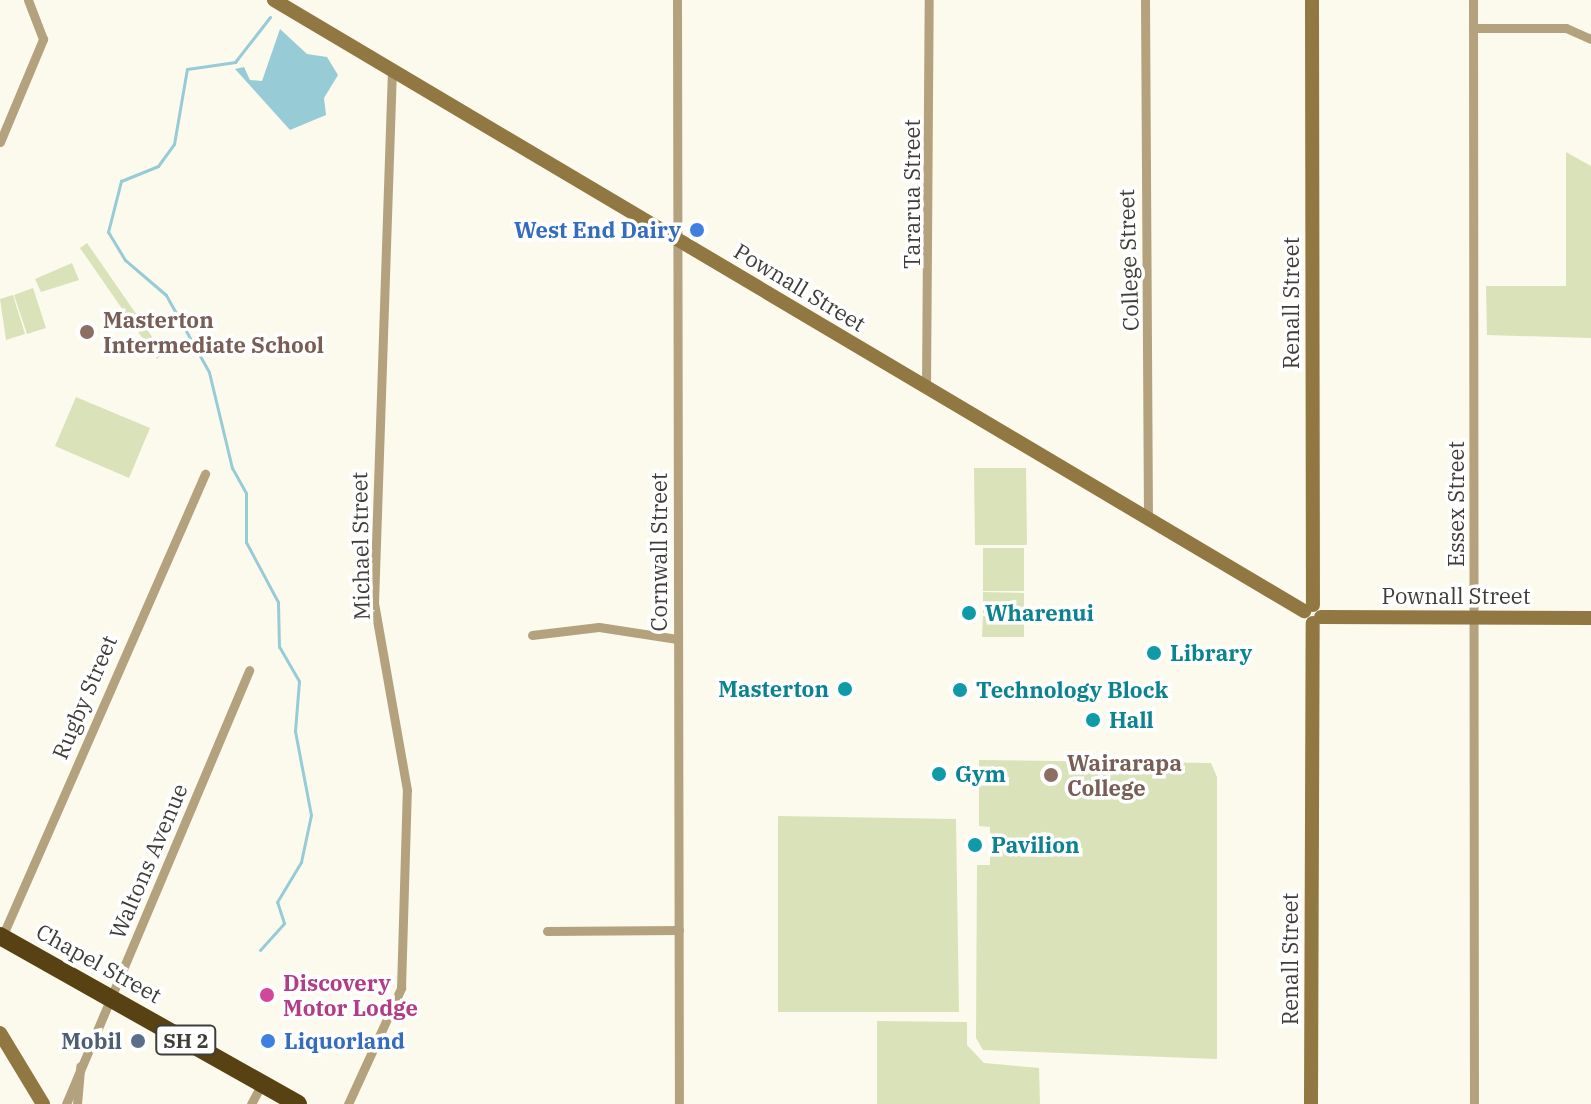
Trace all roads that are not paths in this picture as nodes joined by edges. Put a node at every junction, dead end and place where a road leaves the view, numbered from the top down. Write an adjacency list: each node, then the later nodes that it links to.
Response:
1 (28, 0): 11 (street)
2 (274, 0): 10 (street, Pownall Street)
3 (677, 0): 12 (street, Cornwall Street)
4 (929, 0): 13 (street, Tararua Street)
5 (1145, 0): 15 (street, College Street)
6 (1312, 0): 16 (street, Renall Street)
7 (1473, 0): 8 (street, Essex Street)
8 (1473, 28): 9 (street); 18 (street, Essex Street)
9 (1591, 39)
10 (392, 69): 12 (street, Pownall Street); 34 (street, Michael Street)
11 (0, 142)
12 (676, 240): 13 (street, Pownall Street); 20 (street, Cornwall Street)
13 (926, 387): 15 (street, Pownall Street)
14 (205, 474): 24 (street, Rugby Street)
15 (1148, 518): 16 (street, Pownall Street)
16 (1313, 614): 18 (street, Pownall Street); 36 (street, Renall Street)
17 (1591, 618): 18 (street, Pownall Street)
18 (1474, 619): 37 (street, Essex Street)
19 (532, 635): 20 (street)
20 (677, 639): 22 (street, Cornwall Street)
21 (249, 670): 25 (street, Waltons Avenue)
22 (679, 930): 23 (street); 35 (street, Cornwall Street)
23 (547, 931)
24 (1, 937): 25 (highway, Chapel Street / SH 2)
25 (111, 995): 27 (street, Waltons Avenue); 28 (highway, Chapel Street / SH 2)
26 (0, 1033): 29 (street)
27 (80, 1066): 30 (street, Waltons Avenue); 31 (street, Waltons Avenue)
28 (262, 1083): 32 (street); 33 (highway, Chapel Street / SH 2)
29 (43, 1104)
30 (66, 1104)
31 (77, 1104)
32 (251, 1104)
33 (298, 1104)
34 (348, 1104)
35 (679, 1104)
36 (1311, 1104)
37 (1474, 1104)

